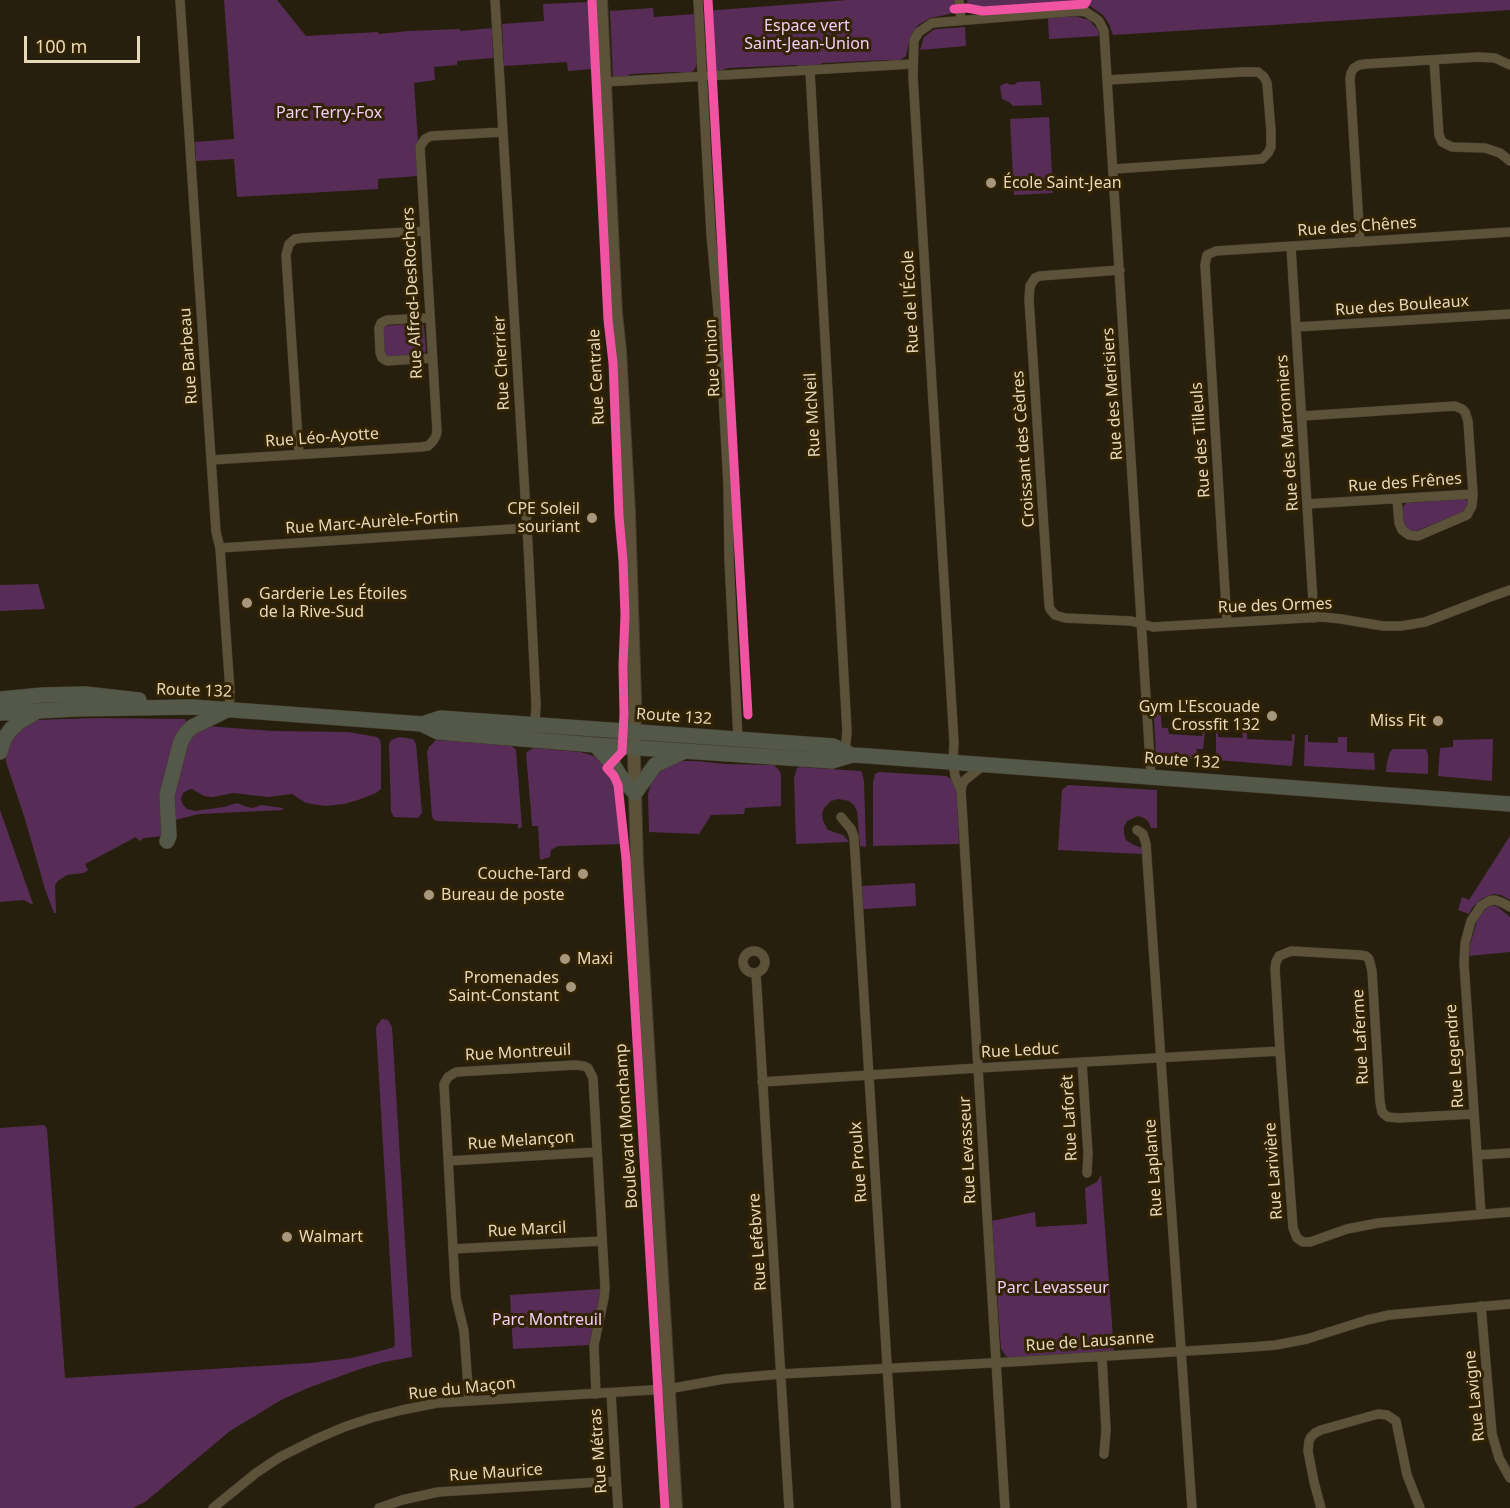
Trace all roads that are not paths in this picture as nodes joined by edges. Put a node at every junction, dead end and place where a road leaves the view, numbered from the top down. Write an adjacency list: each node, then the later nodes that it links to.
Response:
1 (180, 0): 31 (street, Rue Barbeau)
2 (495, 0): 15 (street, Rue Cherrier)
3 (601, 0): 14 (street, Rue Centrale)
4 (698, 0): 12 (street, Rue Union)
5 (959, 0): 7 (street)
6 (1092, 15): 7 (street, Rue de l'École); 13 (street, Rue des Merisiers)
7 (961, 20): 9 (street, Rue de l'École)
8 (1434, 60): 10 (street); 16 (street); 20 (street)
9 (912, 64): 11 (street); 54 (street, Rue de l'École)
10 (1510, 65)
11 (810, 71): 12 (street); 53 (street, Rue McNeil)
12 (702, 77): 14 (street); 49 (street, Rue Union)
13 (1108, 80): 17 (street, Rue des Merisiers); 17 (street)
14 (604, 82): 48 (street, Rue Centrale)
15 (503, 132): 18 (street, Rue Alfred-DesRochers); 35 (street, Rue Cherrier)
16 (1510, 161)
17 (1114, 169): 23 (street, Rue des Merisiers)
18 (425, 231): 25 (street, Rue Alfred-DesRochers); 30 (street)
19 (1510, 232): 20 (street, Rue des Chênes)
20 (1360, 242): 21 (street, Rue des Chênes)
21 (1291, 247): 22 (street, Rue des Chênes); 26 (street, Rue des Marronniers)
22 (1207, 255): 39 (street, Rue des Tilleuls)
23 (1120, 270): 40 (street, Rue des Merisiers); 40 (street, Croissant des Cèdres)
24 (1510, 314): 26 (street, Rue des Bouleaux)
25 (429, 318): 27 (street, Rue Alfred-DesRochers); 27 (street)
26 (1296, 327): 28 (street, Rue des Marronniers)
27 (432, 358): 29 (street, Rue Alfred-DesRochers)
28 (1302, 416): 32 (street, Rue des Frênes); 34 (street, Rue des Marronniers)
29 (433, 441): 30 (street, Rue Léo-Ayotte)
30 (299, 454): 31 (street, Rue Léo-Ayotte)
31 (211, 460): 36 (street, Rue Barbeau)
32 (1473, 494): 33 (street, Rue des Frênes); 33 (street)
33 (1397, 499): 34 (street, Rue des Frênes)
34 (1307, 504): 38 (street, Rue des Marronniers)
35 (527, 528): 36 (street, Rue Marc-Aurèle-Fortin); 47 (street, Rue Cherrier)
36 (220, 548): 44 (street, Rue Barbeau)
37 (1510, 590): 38 (street, Rue des Ormes)
38 (1314, 618): 39 (street, Rue des Ormes)
39 (1227, 623): 40 (street, Rue des Ormes)
40 (1143, 625): 56 (street, Rue des Merisiers)
41 (0, 699): 42 (highway)
42 (193, 707): 43 (highway, Route 132); 44 (highway, Route 132)
43 (38, 710): 45 (highway, Route 132); 52 (highway)
44 (229, 710): 46 (highway, Route 132); 62 (highway)
45 (0, 713)
46 (422, 724): 47 (highway, Route 132); 50 (highway, Route 132)
47 (535, 725): 48 (highway, Route 132)
48 (634, 739): 49 (highway, Route 132); 50 (highway, Route 132); 51 (highway, Route 132); 58 (street, Boulevard Monchamp)
49 (738, 739): 53 (highway, Route 132)
50 (595, 744): 58 (highway)
51 (686, 751): 53 (highway, Route 132); 58 (highway)
52 (0, 752)
53 (848, 755): 54 (highway, Route 132)
54 (953, 762): 55 (highway, Route 132); 57 (street, Rue Levasseur)
55 (984, 765): 56 (highway, Route 132); 57 (street)
56 (1151, 777): 59 (highway, Route 132)
57 (961, 790): 69 (street, Rue Levasseur)
58 (635, 793): 89 (street, Boulevard Monchamp)
59 (1510, 804)
60 (841, 817): 70 (street, Rue Proulx)
61 (1137, 830): 67 (street, Rue Laplante)
62 (167, 841)
63 (1510, 907): 72 (street, Rue Legendre)
64 (1279, 956): 66 (street, Rue Larivière); 72 (street, Rue Laferme)
65 (756, 973): 71 (street, Rue Lefebvre)
66 (1280, 1051): 67 (street, Rue Leduc); 79 (street, Rue Larivière)
67 (1161, 1058): 68 (street, Rue Leduc); 84 (street, Rue Laplante)
68 (1082, 1062): 69 (street, Rue Leduc); 77 (street, Rue Laforêt)
69 (978, 1068): 70 (street, Rue Leduc); 86 (street, Rue Levasseur)
70 (869, 1075): 71 (street, Rue Leduc); 87 (street, Rue Proulx)
71 (762, 1082): 88 (street, Rue Lefebvre)
72 (1474, 1114): 75 (street, Rue Legendre)
73 (597, 1152): 76 (street, Rue Melançon); 76 (street, Rue Montreuil); 80 (street, Rue Montreuil)
74 (1510, 1153): 75 (street)
75 (1477, 1155): 79 (street, Rue Legendre)
76 (448, 1161): 81 (street, Rue Montreuil)
77 (1087, 1173)
78 (1510, 1212): 79 (street, Rue Larivière)
79 (1481, 1214)
80 (602, 1241): 81 (street, Rue Marcil); 91 (street, Rue Montreuil)
81 (453, 1249): 92 (street, Rue Montreuil)
82 (1510, 1304): 83 (street, Rue de Lausanne)
83 (1481, 1306): 84 (street, Rue de Lausanne); 94 (street, Rue Lavigne)
84 (1181, 1352): 85 (street, Rue de Lausanne); 103 (street, Rue Laplante)
85 (1102, 1357): 86 (street, Rue de Lausanne); 93 (street)
86 (996, 1363): 87 (street, Rue de Lausanne); 102 (street, Rue Levasseur)
87 (887, 1368): 88 (street, Rue de Lausanne); 101 (street, Rue Proulx)
88 (781, 1374): 89 (street, Rue de Lausanne); 100 (street, Rue Lefebvre)
89 (668, 1389): 90 (street, Rue du Maçon); 99 (street, Boulevard Monchamp)
90 (611, 1393): 91 (street, Rue du Maçon); 95 (street, Rue Métras)
91 (596, 1394): 92 (street, Rue du Maçon)
92 (469, 1401): 96 (street, Rue du Maçon)
93 (1104, 1454)
94 (1510, 1479)
95 (616, 1481): 97 (street, Rue Maurice); 98 (street, Rue Métras)
96 (213, 1508)
97 (379, 1508)
98 (618, 1508)
99 (676, 1508)
100 (789, 1508)
101 (896, 1508)
102 (1005, 1508)
103 (1192, 1508)
104 (1321, 1508): 105 (street)
105 (1420, 1508)

